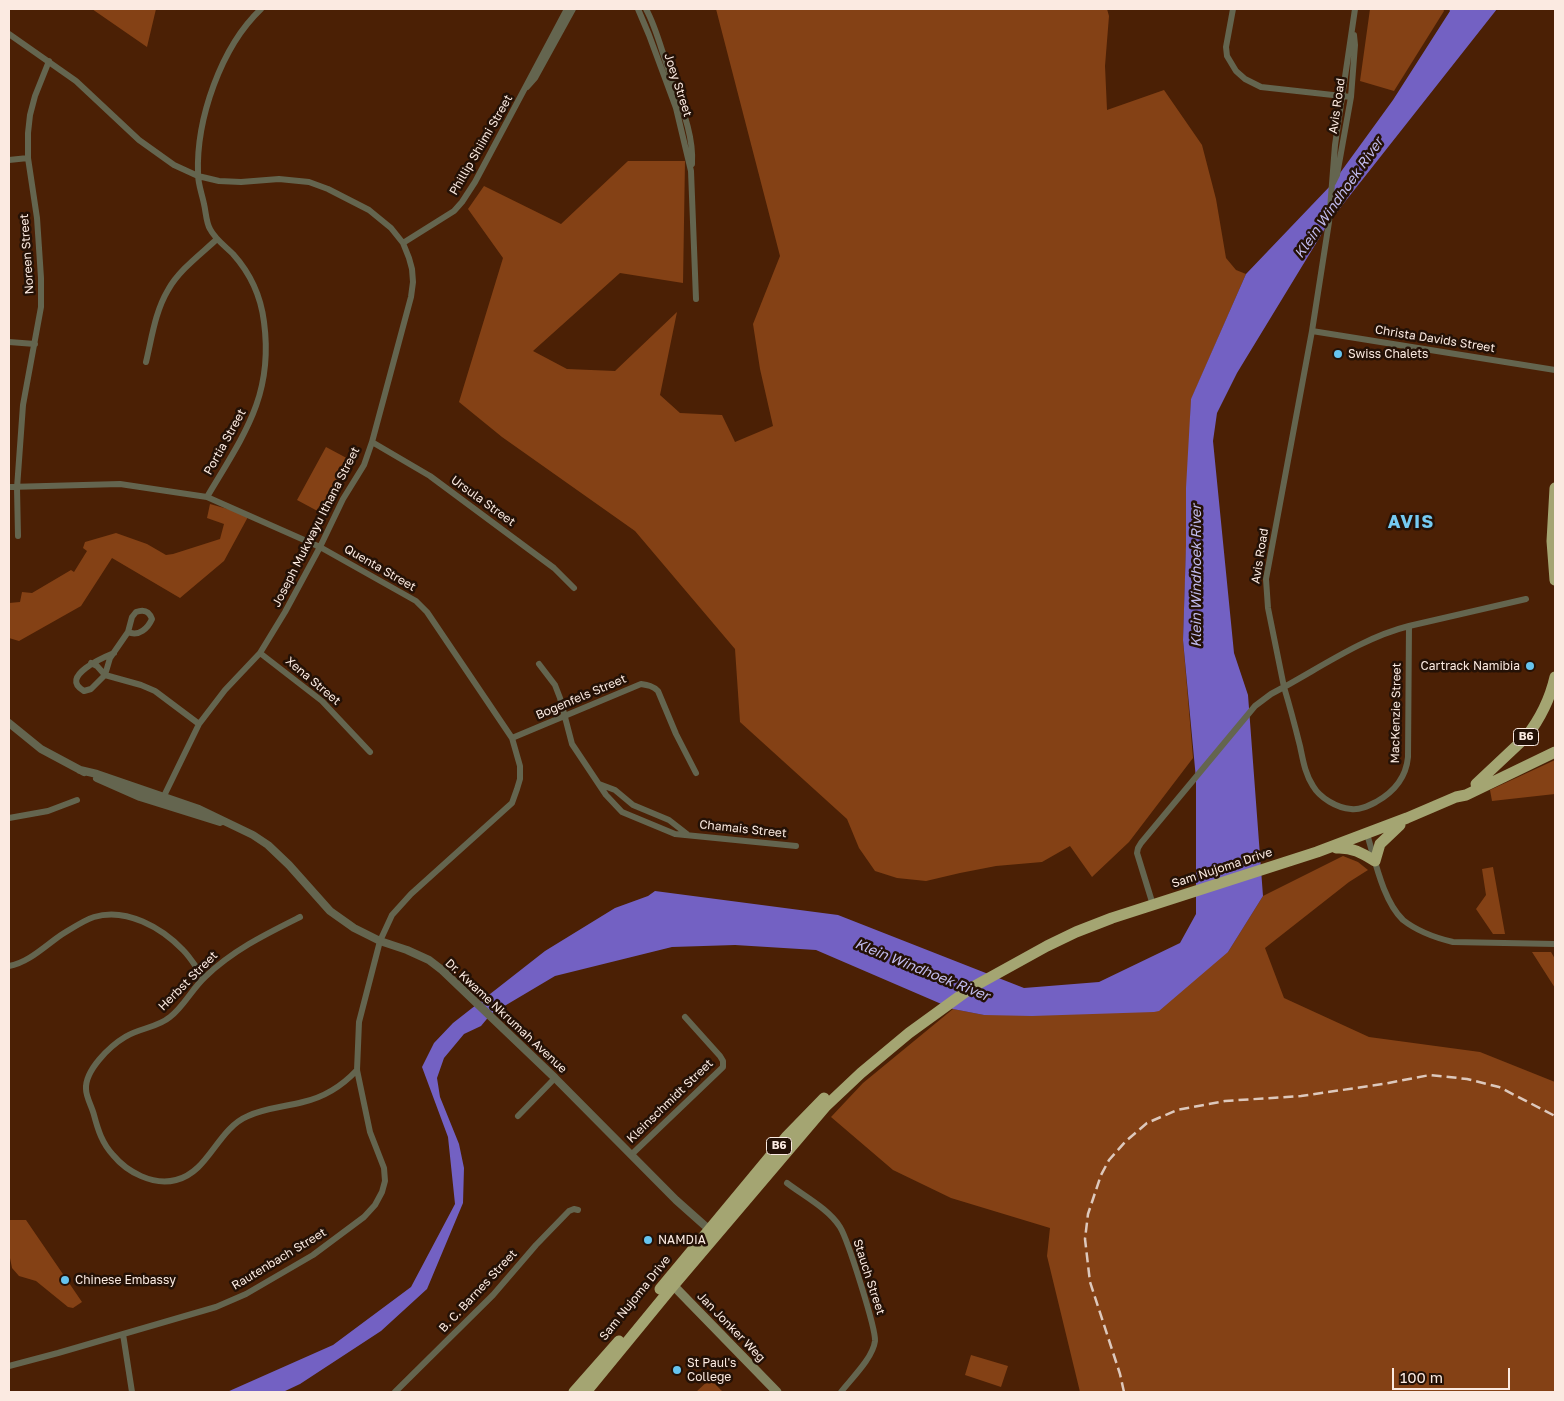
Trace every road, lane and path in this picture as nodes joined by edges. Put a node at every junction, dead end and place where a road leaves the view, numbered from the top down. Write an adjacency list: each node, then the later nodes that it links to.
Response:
1 (262, 9): 17 (street, Portia Street)
2 (568, 9): 11 (street, Phillip Shiimi Street)
3 (573, 9): 11 (street, Phillip Shiimi Street)
4 (638, 9): 16 (street, Joey Street)
5 (646, 9): 16 (street, Joey Street)
6 (1233, 9): 12 (street)
7 (1355, 9): 8 (street, Avis Road)
8 (1353, 31): 12 (street, Avis Road); 13 (street, Avis Road)
9 (9, 34): 10 (street, Joseph Mukwayu Ithana Street)
10 (49, 61): 14 (street, Noreen Street); 17 (street, Joseph Mukwayu Ithana Street)
11 (526, 87): 20 (street, Phillip Shiimi Street)
12 (1342, 95): 13 (street); 18 (street, Avis Road)
13 (1351, 96): 18 (street, Avis Road)
14 (28, 158): 15 (street); 24 (street, Noreen Street)
15 (9, 160)
16 (690, 170): 21 (street, Joey Street)
17 (198, 176): 19 (street, Portia Street); 20 (street, Joseph Mukwayu Ithana Street)
18 (1332, 184): 22 (street, Avis Road)
19 (217, 239): 25 (street); 31 (street, Portia Street)
20 (403, 243): 27 (street, Joseph Mukwayu Ithana Street)
21 (696, 299)
22 (1312, 331): 26 (street, Christa Davids Street); 45 (street, Avis Road)
23 (9, 342): 24 (street)
24 (35, 344): 29 (street, Noreen Street)
25 (146, 362)
26 (1555, 370)
27 (372, 442): 33 (street, Joseph Mukwayu Ithana Street); 35 (street, Ursula Street)
28 (9, 487): 29 (street, Quenta Street)
29 (17, 488): 31 (street, Quenta Street); 32 (street, Noreen Street)
30 (1555, 488): 34 (highway)
31 (207, 497): 33 (street, Quenta Street)
32 (18, 536)
33 (320, 547): 40 (street, Joseph Mukwayu Ithana Street); 49 (street, Quenta Street)
34 (1555, 580)
35 (574, 588)
36 (1526, 599): 37 (street)
37 (1410, 626): 45 (street); 45 (street, MacKenzie Street)
38 (128, 632): 39 (street)
39 (114, 653): 41 (street); 43 (street)
40 (260, 653): 48 (street, Joseph Mukwayu Ithana Street); 51 (street, Xena Street)
41 (91, 663): 43 (street); 43 (street)
42 (539, 664): 46 (street, Chamais Street)
43 (105, 675): 48 (street)
44 (1555, 676): 55 (highway, B6)
45 (1284, 687): 68 (street)
46 (564, 717): 49 (street, Bogenfels Street); 53 (street, Bogenfels Street); 54 (street, Chamais Street)
47 (9, 723): 58 (street, Dr. Kwame Nkrumah Avenue)
48 (199, 724): 58 (street, Joseph Mukwayu Ithana Street)
49 (512, 738): 70 (street, Quenta Street)
50 (1555, 745): 55 (highway, B6)
51 (370, 752)
52 (1555, 752): 56 (highway, Sam Nujoma Drive / B6)
53 (696, 773)
54 (599, 784): 59 (street, Chamais Street); 62 (street, Chamais Street)
55 (1476, 784): 56 (highway, B6)
56 (1456, 797): 61 (highway, Sam Nujoma Drive / B6)
57 (77, 800): 60 (street)
58 (162, 800): 70 (street, Dr. Kwame Nkrumah Avenue)
59 (662, 816): 62 (street); 63 (street, Chamais Street)
60 (9, 818)
61 (1407, 818): 64 (highway, Sam Nujoma Drive / B6); 67 (highway)
62 (658, 828): 63 (street, Chamais Street)
63 (687, 834): 65 (street, Chamais Street)
64 (1367, 834): 66 (highway, Sam Nujoma Drive / B6); 67 (street)
65 (796, 846)
66 (1317, 852): 67 (highway); 68 (highway, Sam Nujoma Drive / B6)
67 (1375, 862): 71 (street)
68 (1153, 905): 81 (highway, Sam Nujoma Drive / B6)
69 (300, 916): 73 (street, Herbst Street)
70 (380, 940): 75 (street, Rautenbach Street); 76 (street, Dr. Kwame Nkrumah Avenue)
71 (1555, 944)
72 (9, 966): 73 (street)
73 (204, 978): 75 (street, Herbst Street)
74 (685, 1018): 78 (street, Kleinschmidt Street)
75 (358, 1070): 83 (street, Rautenbach Street)
76 (555, 1078): 77 (street); 78 (street, Dr. Kwame Nkrumah Avenue)
77 (518, 1116)
78 (631, 1155): 81 (street, Dr. Kwame Nkrumah Avenue)
79 (787, 1183): 90 (street, Stauch Street)
80 (578, 1210): 86 (street, B. C. Barnes Street)
81 (712, 1233): 82 (highway, Sam Nujoma Drive / B6)
82 (671, 1283): 87 (highway, Sam Nujoma Drive / B6); 88 (highway, Sam Nujoma Drive / B6); 89 (main road, Jan Jonker Weg)
83 (123, 1334): 84 (street, Rautenbach Street); 85 (street)
84 (9, 1366)
85 (132, 1392)
86 (395, 1392)
87 (574, 1392)
88 (586, 1392)
89 (776, 1392)
90 (840, 1392)

